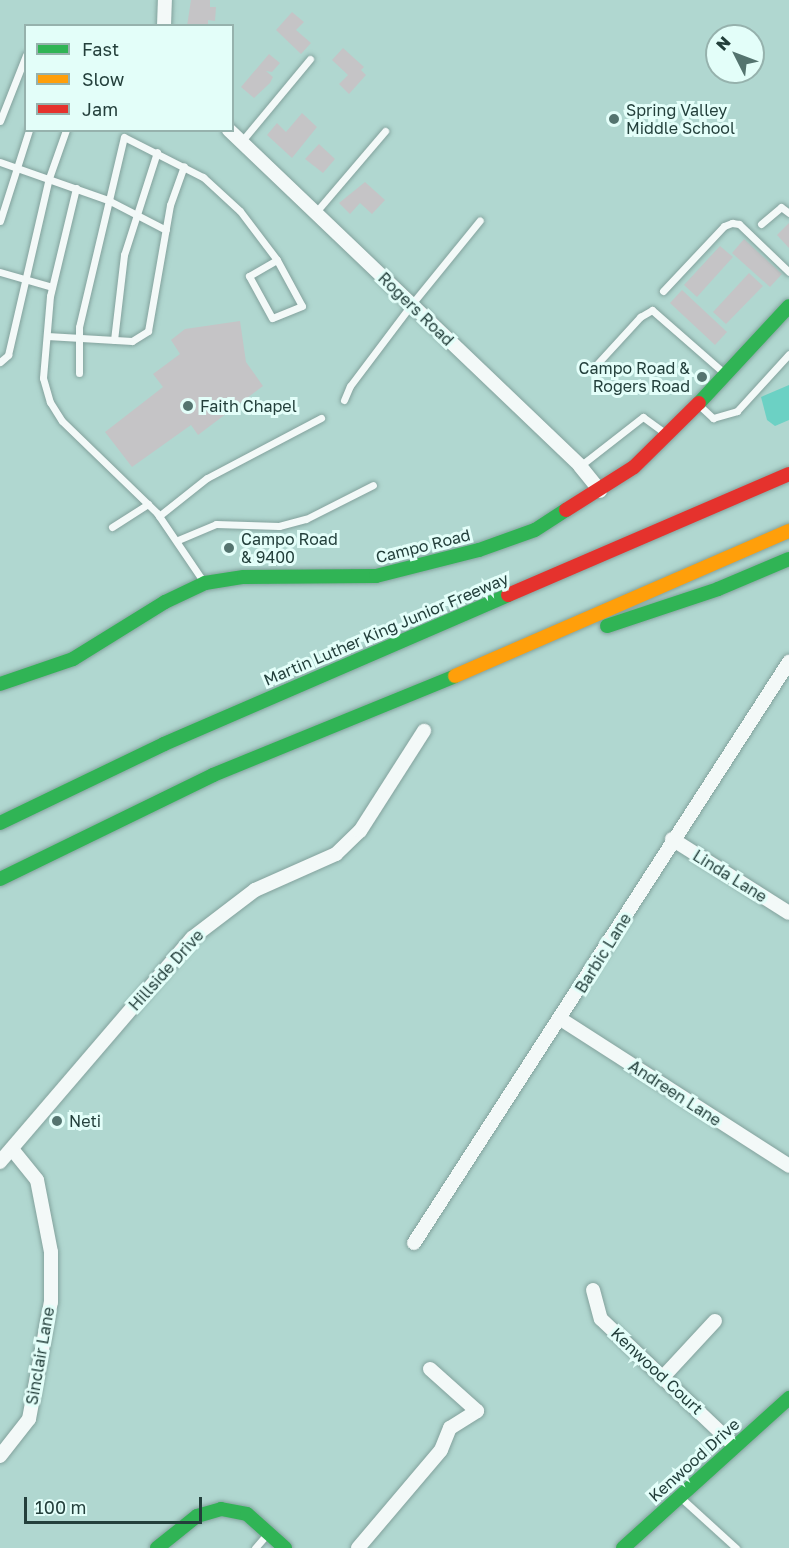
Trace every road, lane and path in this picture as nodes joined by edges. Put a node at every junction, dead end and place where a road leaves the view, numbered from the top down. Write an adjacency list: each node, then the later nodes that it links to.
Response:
1 (165, 0): 2 (street)
2 (164, 24)
3 (310, 59): 10 (lane)
4 (24, 60): 5 (lane)
5 (0, 121)
6 (385, 131): 18 (lane)
7 (28, 132): 14 (lane)
8 (65, 132): 15 (lane)
9 (231, 132): 10 (street, Rogers Road)
10 (241, 142): 18 (street, Rogers Road)
11 (158, 152): 13 (lane); 17 (lane); 20 (lane)
12 (0, 162): 14 (lane)
13 (184, 166): 24 (lane); 25 (lane)
14 (16, 167): 15 (lane); 22 (lane)
15 (49, 178): 16 (lane); 28 (lane)
16 (76, 188): 17 (lane); 29 (lane)
17 (108, 201): 20 (lane); 34 (lane)
18 (315, 213): 31 (street, Rogers Road)
19 (789, 213): 23 (lane)
20 (135, 214): 24 (lane); 35 (lane)
21 (480, 220): 31 (lane)
22 (0, 221)
23 (761, 224)
24 (166, 230): 35 (lane)
25 (278, 260): 25 (lane)
26 (0, 272): 28 (lane)
27 (789, 272): 30 (lane)
28 (26, 279): 29 (lane); 37 (lane)
29 (52, 287): 33 (lane)
30 (663, 291)
31 (411, 305): 41 (lane); 46 (street, Rogers Road)
32 (789, 306): 40 (main road, Campo Road)
33 (46, 336): 34 (lane); 50 (lane)
34 (80, 338): 35 (lane); 39 (lane)
35 (114, 340)
36 (789, 354): 42 (lane)
37 (0, 362)
38 (597, 364): 40 (lane)
39 (80, 373)
40 (726, 375): 42 (main road, Campo Road)
41 (344, 400)
42 (698, 404): 44 (main road, Campo Road)
43 (321, 418): 52 (lane)
44 (668, 436): 46 (lane); 49 (main road, Campo Road)
45 (789, 462): 51 (main road)
46 (580, 466): 49 (street, Rogers Road)
47 (789, 474): 51 (main road, Martin Luther King Junior Freeway)
48 (373, 485): 55 (lane)
49 (600, 491): 57 (main road, Campo Road)
50 (148, 504): 52 (lane); 53 (lane)
51 (712, 507): 63 (main road, Martin Luther King Junior Freeway)
52 (159, 516): 55 (lane)
53 (112, 527)
54 (789, 531): 59 (main road)
55 (178, 540): 57 (lane)
56 (789, 559): 59 (main road)
57 (204, 583): 61 (main road, Campo Road)
58 (789, 662): 60 (street, Barbic Lane)
59 (452, 675): 65 (main road)
60 (785, 680): 64 (street, Barbic Lane)
61 (0, 684)
62 (424, 731): 68 (street, Hillside Drive)
63 (0, 823)
64 (672, 839): 66 (street, Linda Lane); 67 (street, Barbic Lane)
65 (0, 879)
66 (789, 913)
67 (562, 1020): 70 (street, Andreen Lane); 71 (street, Barbic Lane)
68 (12, 1149): 69 (street, Hillside Drive); 78 (street, Sinclair Lane)
69 (0, 1162)
70 (789, 1166)
71 (414, 1243)
72 (593, 1290): 75 (street, Kenwood Court)
73 (715, 1321): 75 (street)
74 (430, 1369): 84 (street)
75 (664, 1376): 77 (street, Kenwood Court)
76 (789, 1398): 77 (main road, Kenwood Drive)
77 (734, 1445): 79 (main road, Kenwood Drive)
78 (0, 1456)
79 (678, 1496): 85 (main road, Kenwood Drive); 86 (lane)
80 (268, 1533): 81 (main road); 82 (lane); 83 (main road)
81 (157, 1548)
82 (255, 1548)
83 (285, 1548)
84 (358, 1548)
85 (623, 1548)
86 (736, 1548)

